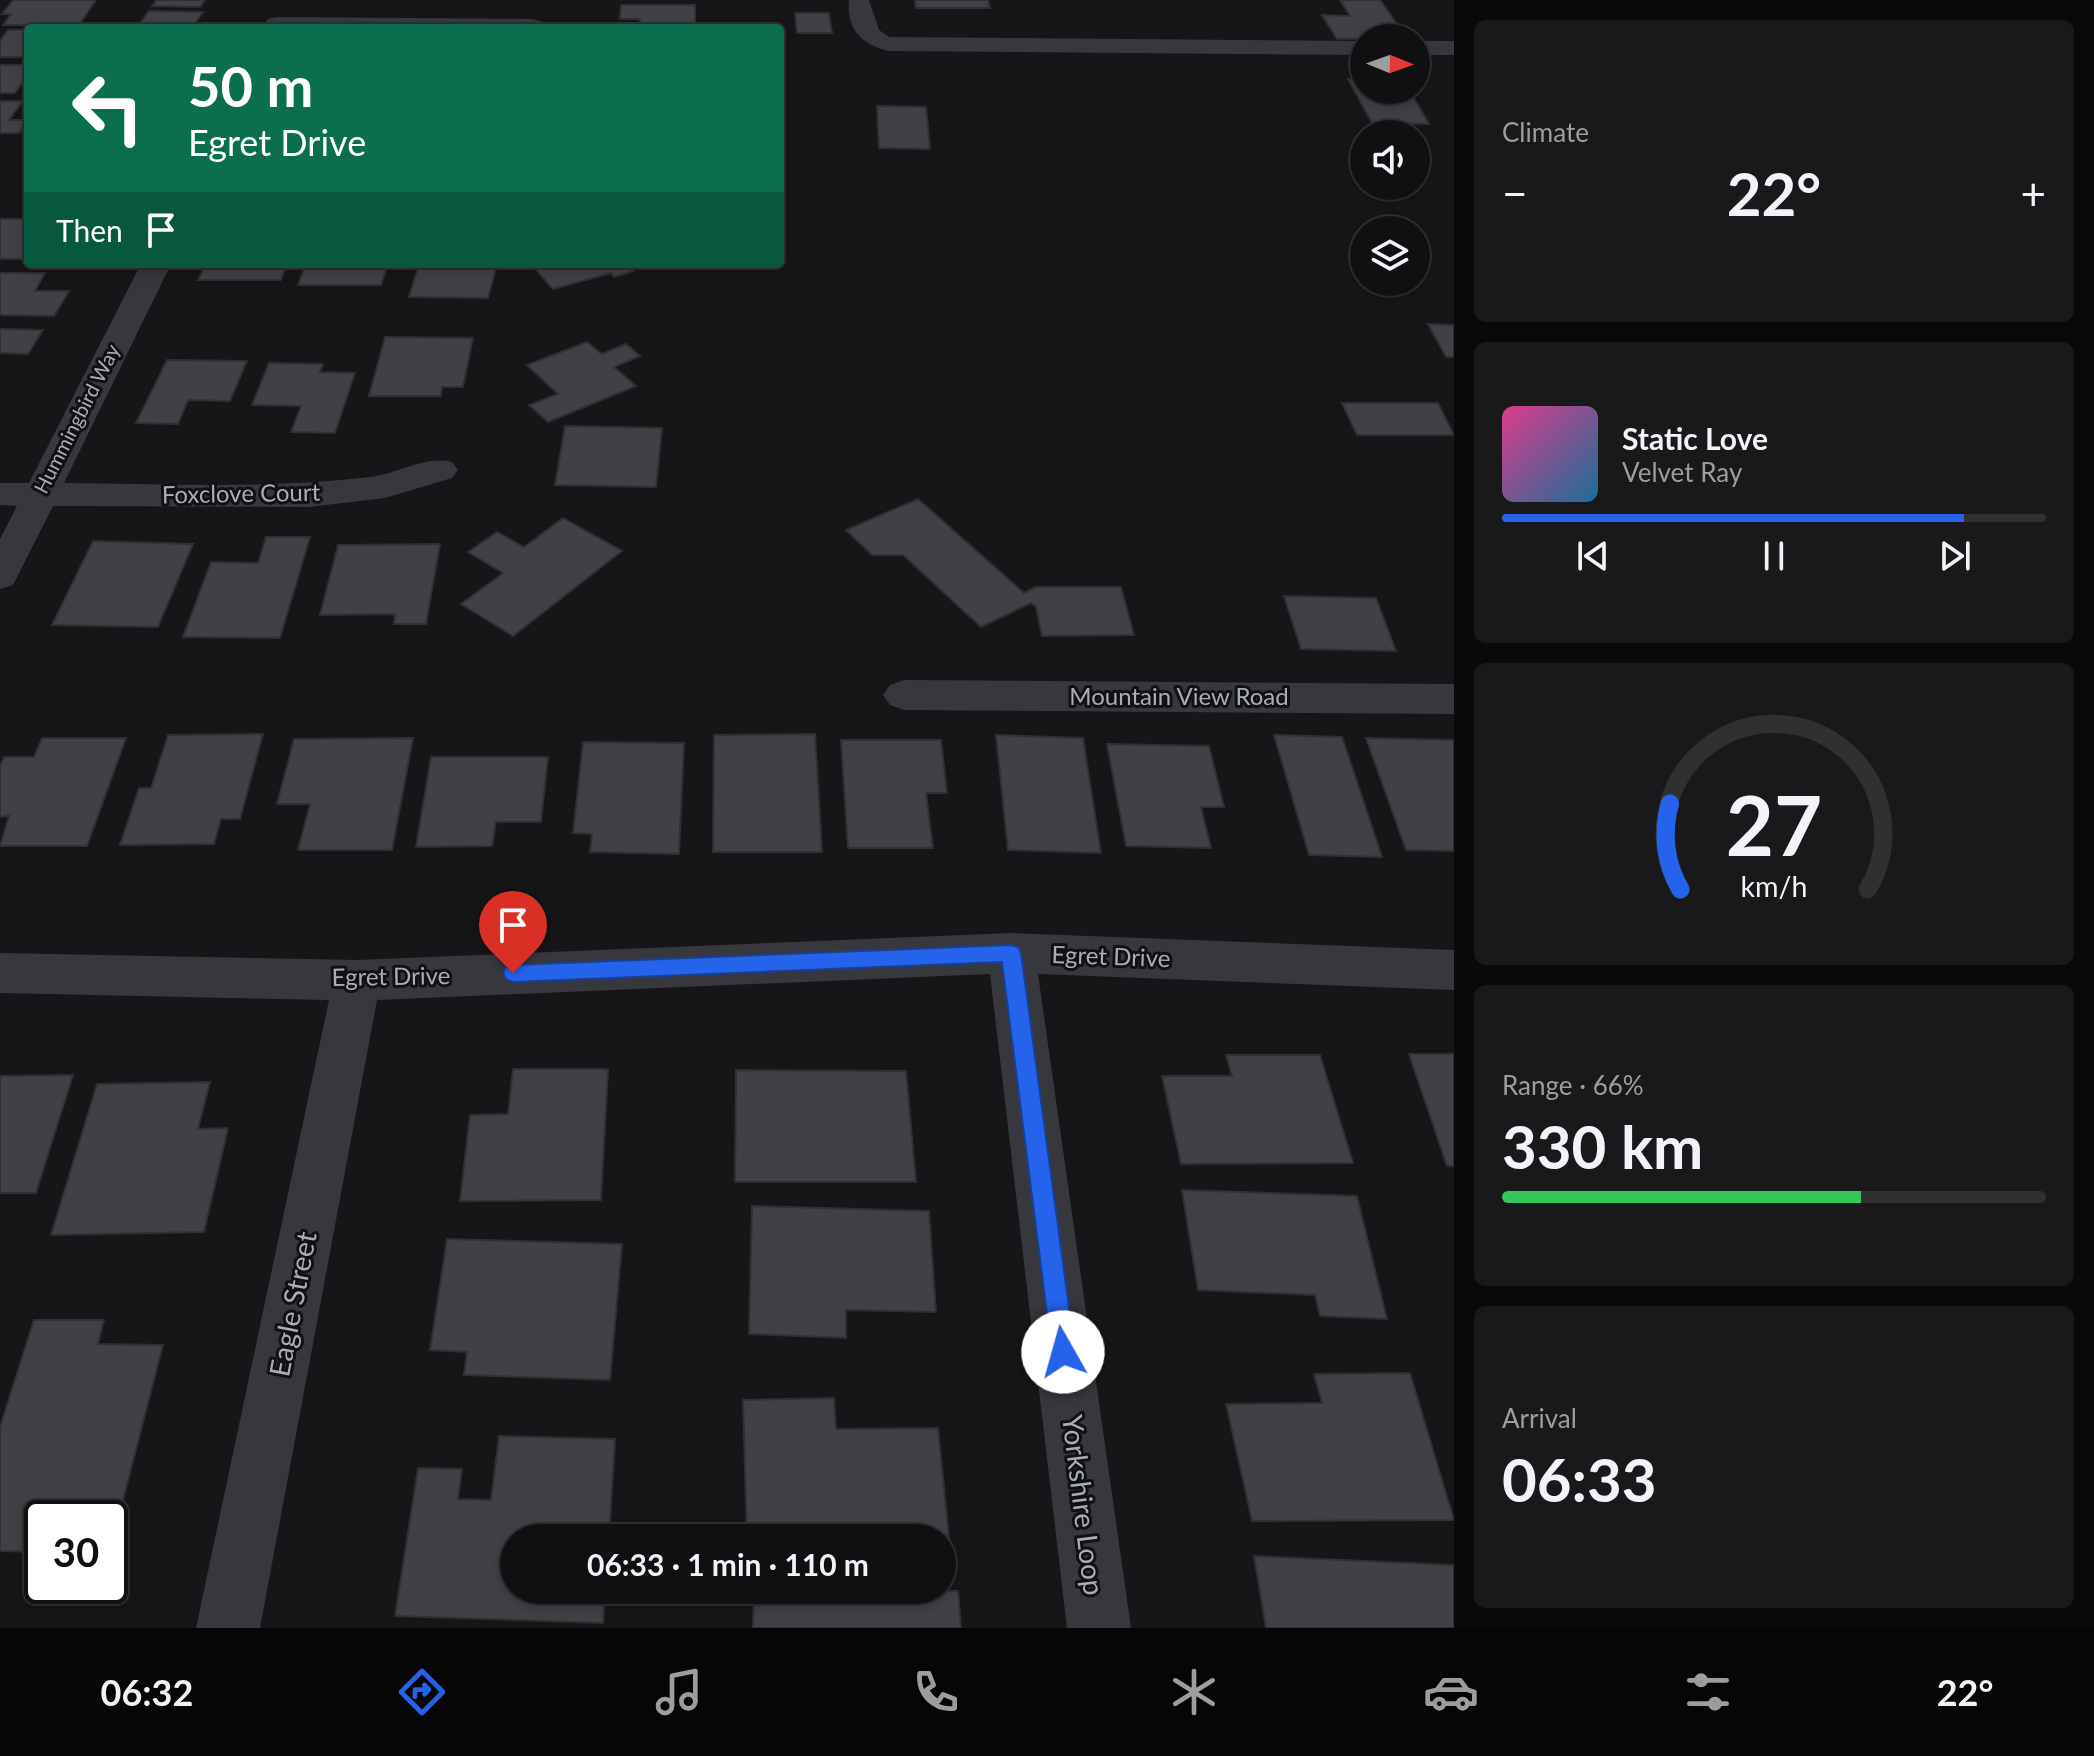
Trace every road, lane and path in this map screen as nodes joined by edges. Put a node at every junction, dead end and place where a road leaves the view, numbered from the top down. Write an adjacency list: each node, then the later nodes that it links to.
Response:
1 (289, 0): 3 (street)
2 (859, 2): 4 (street)
3 (277, 24)
4 (1350, 48)
5 (1430, 48): 6 (street)
6 (1454, 48)
7 (154, 268): 10 (street, Hummingbird Way)
8 (440, 470): 10 (street, Foxclove Court)
9 (0, 494): 10 (street, Foxclove Court)
10 (39, 495): 11 (street, Hummingbird Way)
11 (0, 576)
12 (904, 695): 13 (street, Mountain View Road)
13 (1454, 699)
14 (1011, 953): 15 (street, Egret Drive); 17 (street, Egret Drive); 19 (street, Yorkshire Loop)
15 (1454, 970)
16 (0, 973): 17 (street, Egret Drive)
17 (357, 980): 18 (street, Eagle Street)
18 (228, 1628)
19 (1099, 1628)

